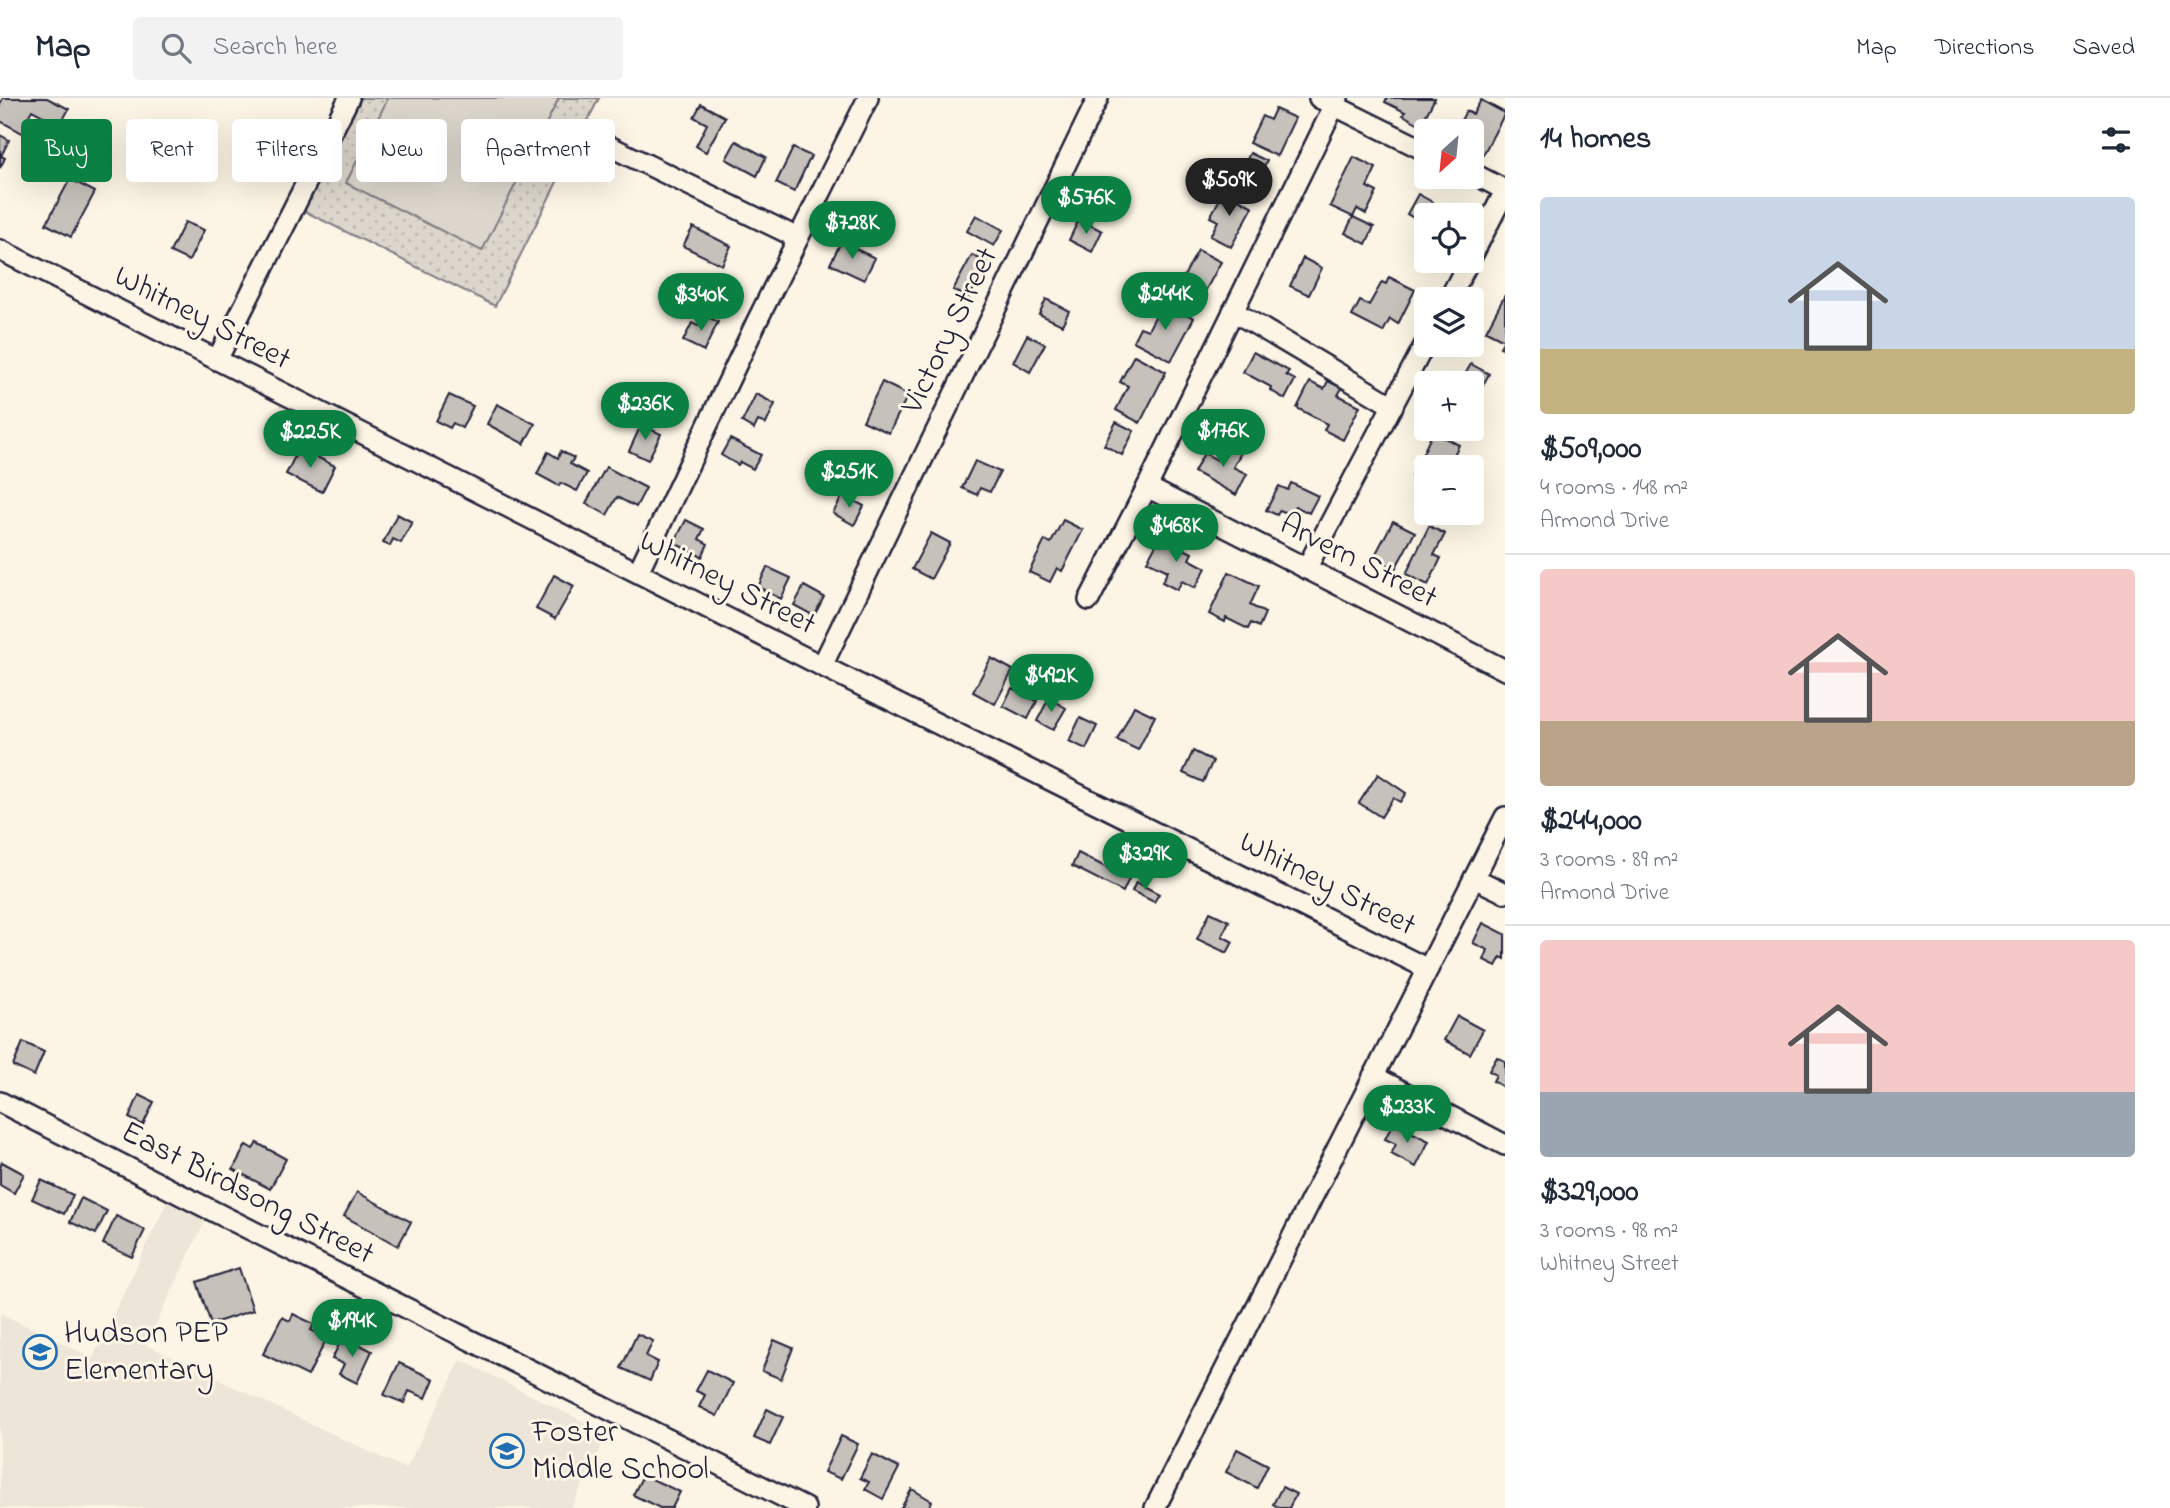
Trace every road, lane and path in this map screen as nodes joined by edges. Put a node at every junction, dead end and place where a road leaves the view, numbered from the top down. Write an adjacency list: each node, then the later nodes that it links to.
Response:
1 (349, 98): 14 (street)
2 (868, 98): 10 (street)
3 (1098, 98): 20 (street, Victory Street)
4 (1330, 100): 5 (street); 12 (street)
5 (1414, 145)
6 (615, 149): 10 (street)
7 (1484, 179): 8 (street)
8 (1505, 190): 9 (street)
9 (1484, 232)
10 (798, 238): 18 (street)
11 (0, 250): 14 (street, Whitney Street)
12 (1233, 312): 15 (street); 16 (street)
13 (1418, 357): 15 (street)
14 (216, 360): 18 (street, Whitney Street)
15 (1393, 406): 17 (street)
16 (1147, 487): 17 (street, Arvern Street); 19 (street)
17 (1306, 569): 21 (street, Arvern Street)
18 (638, 572): 20 (street, Whitney Street)
19 (1089, 600)
20 (822, 666): 25 (street, Whitney Street)
21 (1505, 670)
22 (1505, 817): 23 (street)
23 (1474, 878): 24 (street); 25 (street)
24 (1505, 893)
25 (1427, 969): 26 (street)
26 (1373, 1076): 28 (street); 30 (street)
27 (0, 1102): 29 (street, East Birdsong Street)
28 (1505, 1145)
29 (805, 1508)
30 (1155, 1508)

